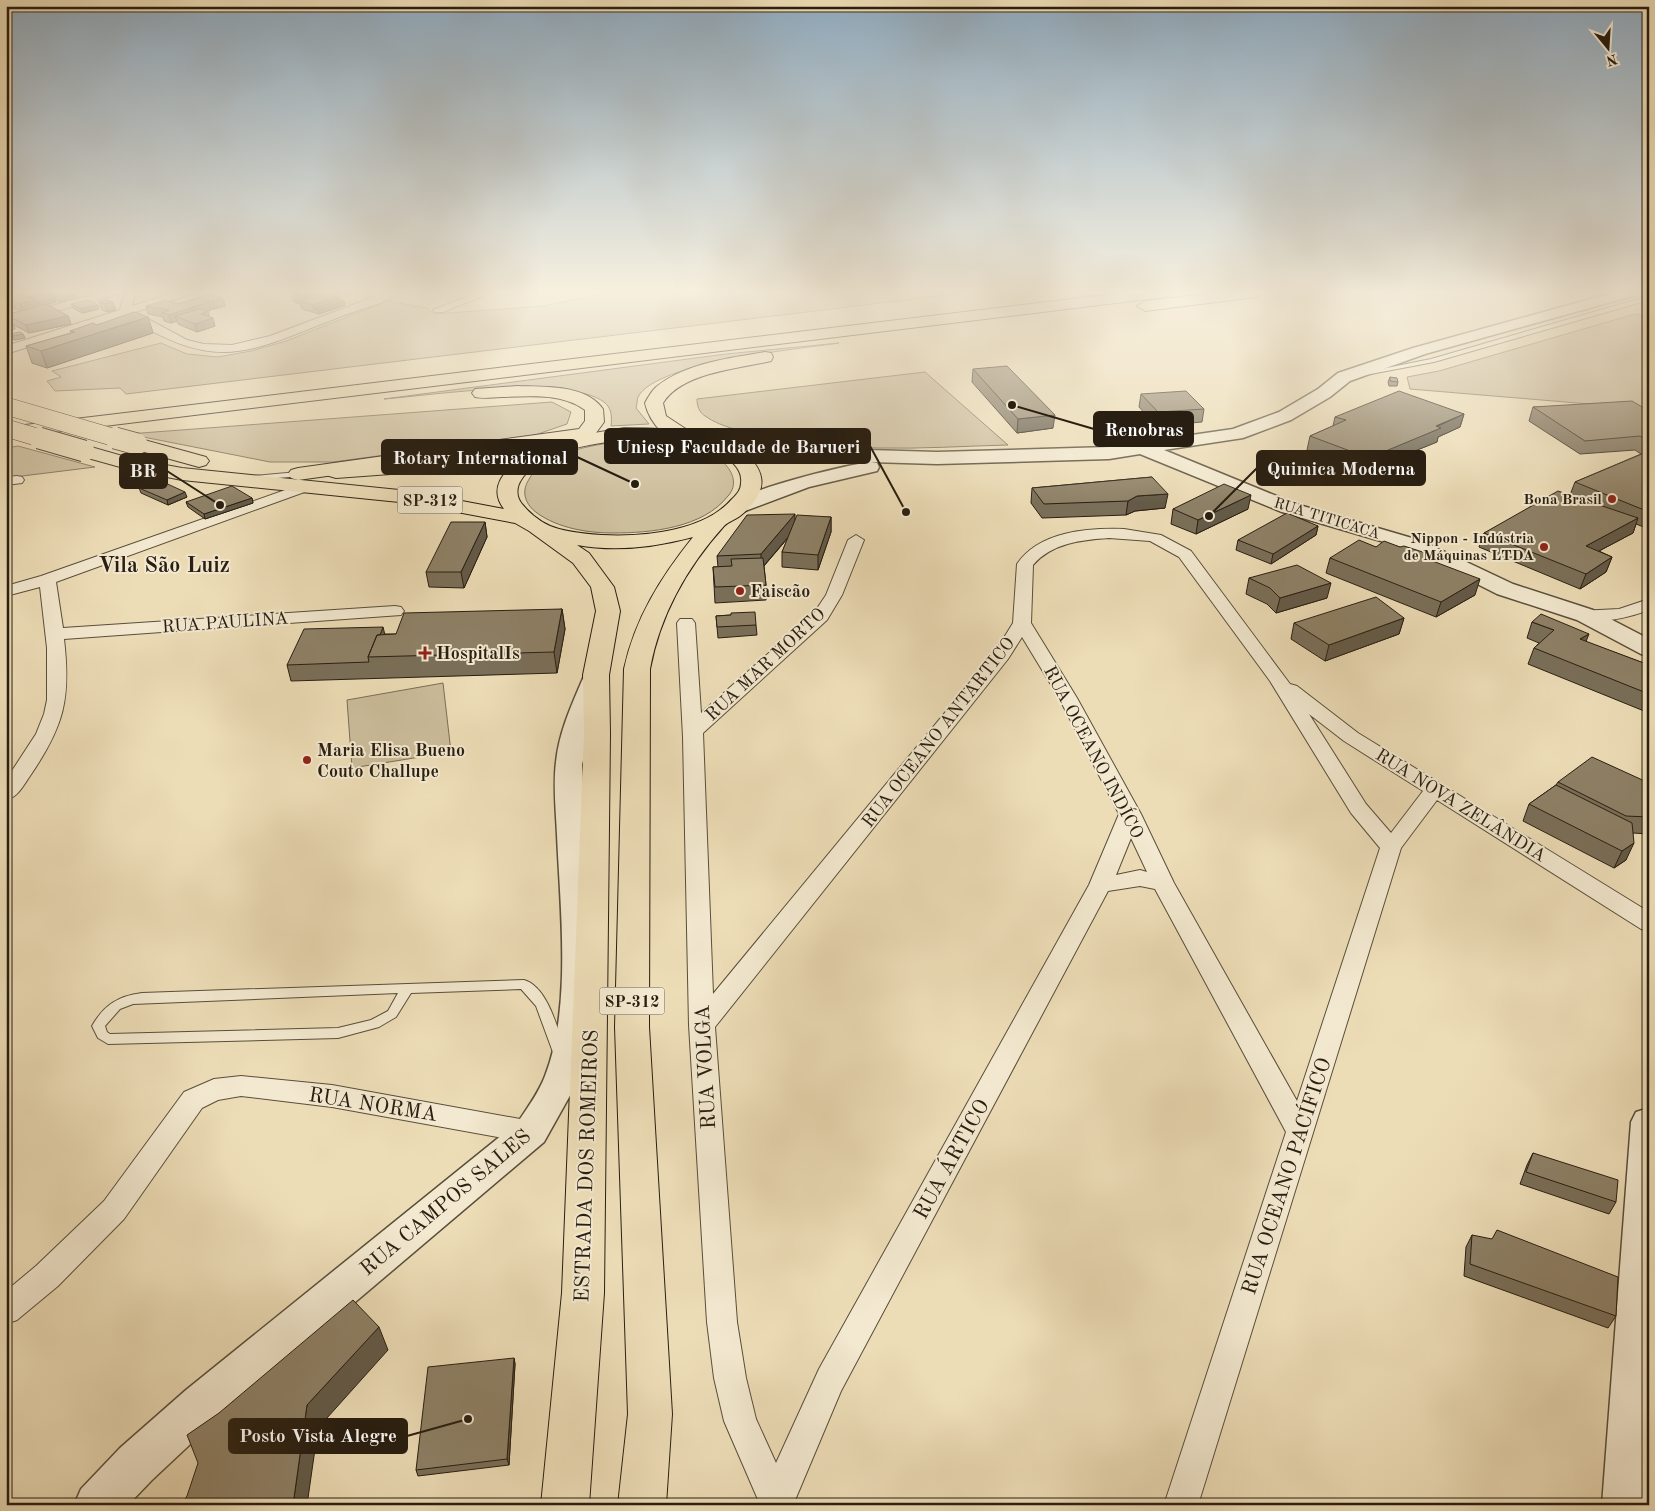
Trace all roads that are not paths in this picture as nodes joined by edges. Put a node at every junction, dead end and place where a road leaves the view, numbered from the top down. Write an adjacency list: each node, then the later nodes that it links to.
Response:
1 (469, 363): 11 (main road)
2 (593, 363): 13 (main road)
3 (716, 363): 9 (main road)
4 (743, 363): 14 (main road)
5 (1355, 363): 8 (street)
6 (1386, 363): 8 (street)
7 (1429, 363): 8 (lane)
8 (1348, 376): 18 (street)
9 (506, 390): 13 (main road); 15 (main road)
10 (6, 406): 20 (main road, SP-312, bridge)
11 (6, 418)
12 (6, 428): 20 (main road, SP-312, bridge)
13 (6, 435)
14 (685, 436): 15 (main road, SP-312); 16 (main road, SP-312)
15 (584, 437): 17 (main road); 20 (main road)
16 (707, 442): 19 (street); 21 (main road, SP-312)
17 (558, 447): 20 (main road, SP-312); 22 (main road)
18 (1142, 448): 19 (street); 29 (street, RUA TITICACA)
19 (937, 458): 21 (street)
20 (301, 481): 22 (main road, SP-312); 24 (street)
21 (727, 514): 22 (main road); 52 (main road, SP-312)
22 (529, 523): 35 (main road, ESTRADA DOS ROMEIROS / SP-312)
23 (856, 540): 37 (street, RUA MAR MORTO)
24 (47, 580): 25 (street); 33 (street)
25 (6, 591)
26 (1649, 604): 28 (street)
27 (395, 611): 33 (street, RUA PAULINA)
28 (1622, 614): 29 (street); 30 (street)
29 (1584, 615): 34 (street, RUA TITICACA)
30 (1649, 619)
31 (686, 623): 37 (street, RUA VOLGA)
32 (1022, 623): 36 (street, RUA OCEANO ANTARTICO); 40 (street, RUA OCEANO INDÍCO); 46 (street, RUA OCEANO ANTARTICO)
33 (55, 634): 39 (street)
34 (1649, 649)
35 (596, 675): 47 (street, RUA CAMPOS SALES); 55 (main road, ESTRADA DOS ROMEIROS / SP-312)
36 (1278, 680): 38 (street, RUA NOVA ZELÂNDIA); 41 (street)
37 (693, 731): 46 (street, RUA VOLGA)
38 (1435, 789): 41 (street, RUA OCEANO PACÍFICO); 44 (street, RUA NOVA ZELÂNDIA)
39 (6, 794)
40 (1130, 814): 42 (street, RUA OCEANO INDÍCO); 43 (street, RUA ÁRTICO)
41 (1391, 847): 50 (street, RUA OCEANO PACÍFICO)
42 (1163, 882): 43 (street); 50 (street, RUA OCEANO INDÍCO)
43 (1100, 885): 53 (street, RUA ÁRTICO)
44 (1649, 923)
45 (408, 987): 45 (lane); 47 (lane)
46 (702, 1025): 53 (street, RUA VOLGA)
47 (566, 1066): 49 (street, RUA CAMPOS SALES)
48 (1649, 1122): 59 (street)
49 (530, 1132): 51 (street, RUA NORMA); 54 (street, RUA CAMPOS SALES)
50 (1300, 1132): 58 (street, RUA OCEANO PACÍFICO)
51 (6, 1310)
52 (650, 1414): 56 (main road, SP-312); 57 (street)
53 (775, 1503)
54 (97, 1505)
55 (565, 1505)
56 (642, 1505)
57 (665, 1505)
58 (1180, 1505)
59 (1625, 1505)

